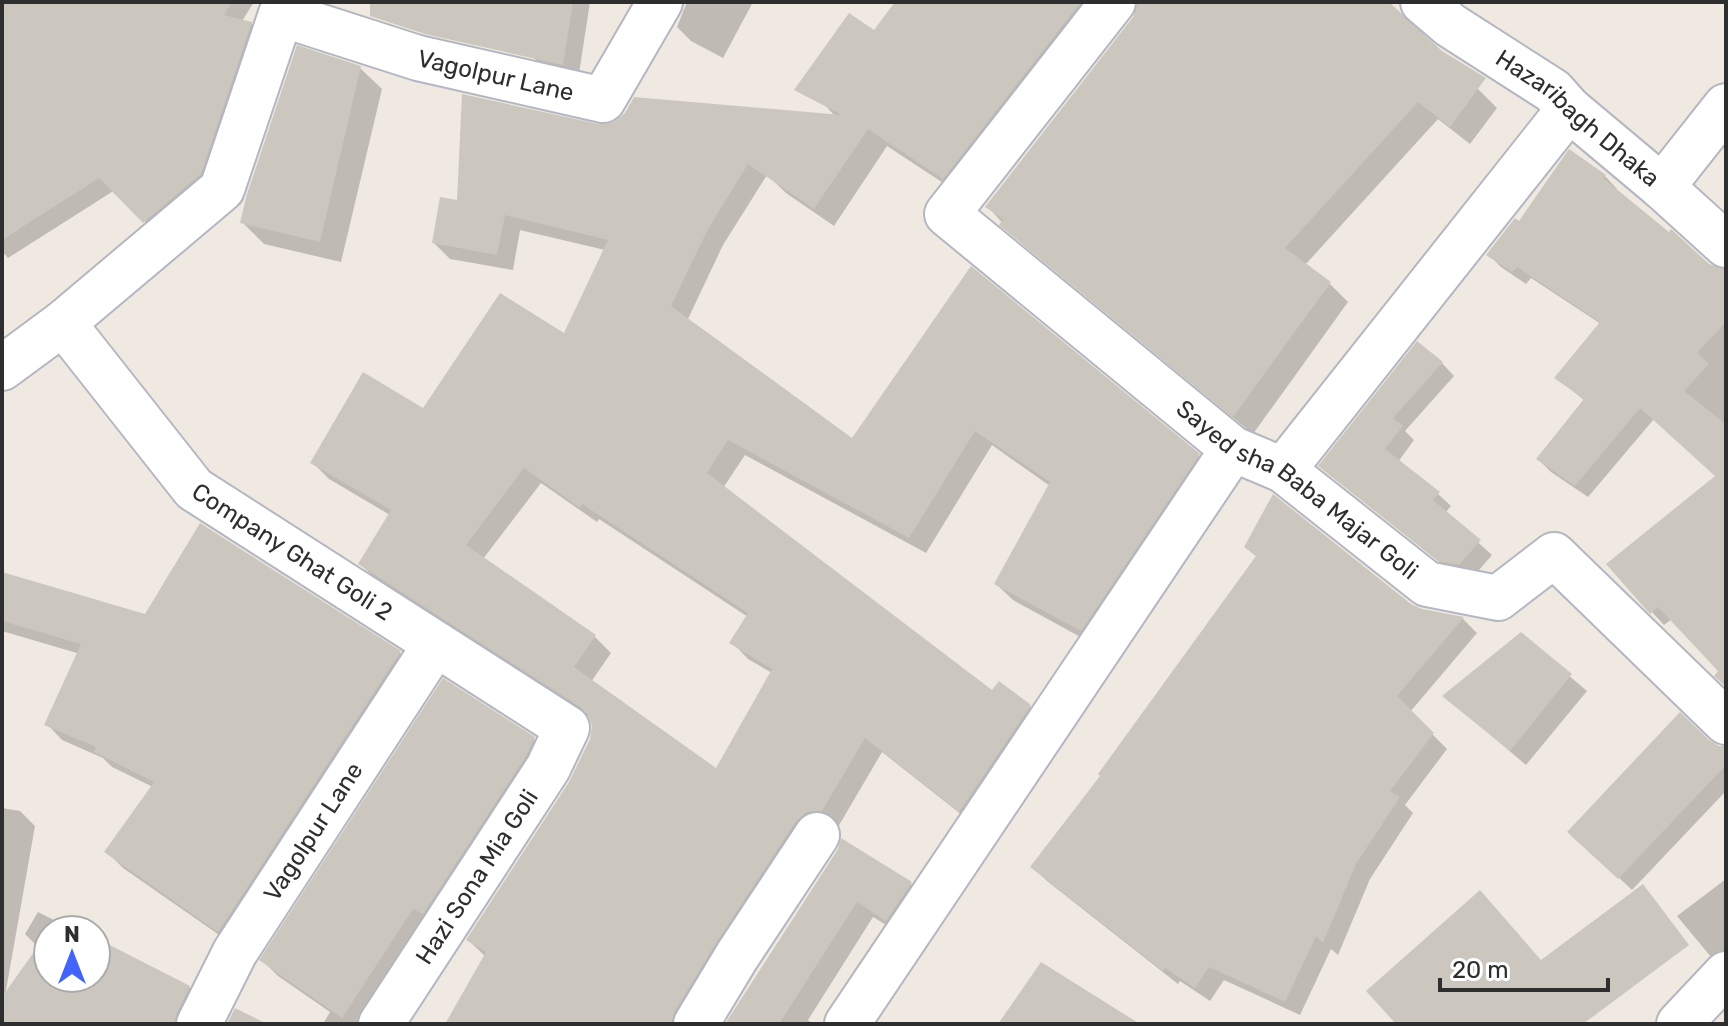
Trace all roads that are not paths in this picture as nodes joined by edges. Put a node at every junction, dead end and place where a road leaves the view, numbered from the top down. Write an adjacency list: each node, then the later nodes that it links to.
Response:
1 (660, 2): 8 (street, Vagolpur Lane)
2 (1113, 2): 10 (street, Sayed sha Baba Majar Goli)
3 (1423, 2): 5 (street, Hazaribagh Dhaka)
4 (1726, 106): 6 (street)
5 (1569, 109): 6 (street, Hazaribagh Dhaka); 11 (street)
6 (1662, 187): 7 (street, Hazaribagh Dhaka)
7 (1726, 245)
8 (63, 323): 9 (street); 12 (street, Company Ghat Goli 2)
9 (2, 368)
10 (1233, 449): 11 (street, Sayed sha Baba Majar Goli); 20 (street)
11 (1283, 470): 13 (street, Sayed sha Baba Majar Goli)
12 (435, 645): 14 (street, Company Ghat Goli 2); 17 (street, Vagolpur Lane)
13 (1726, 722)
14 (567, 728): 18 (street, Hazi Sona Mia Goli)
15 (817, 835): 19 (street)
16 (1726, 974): 21 (street)
17 (199, 1024)
18 (381, 1024)
19 (696, 1024)
20 (847, 1024)
21 (1679, 1024)

